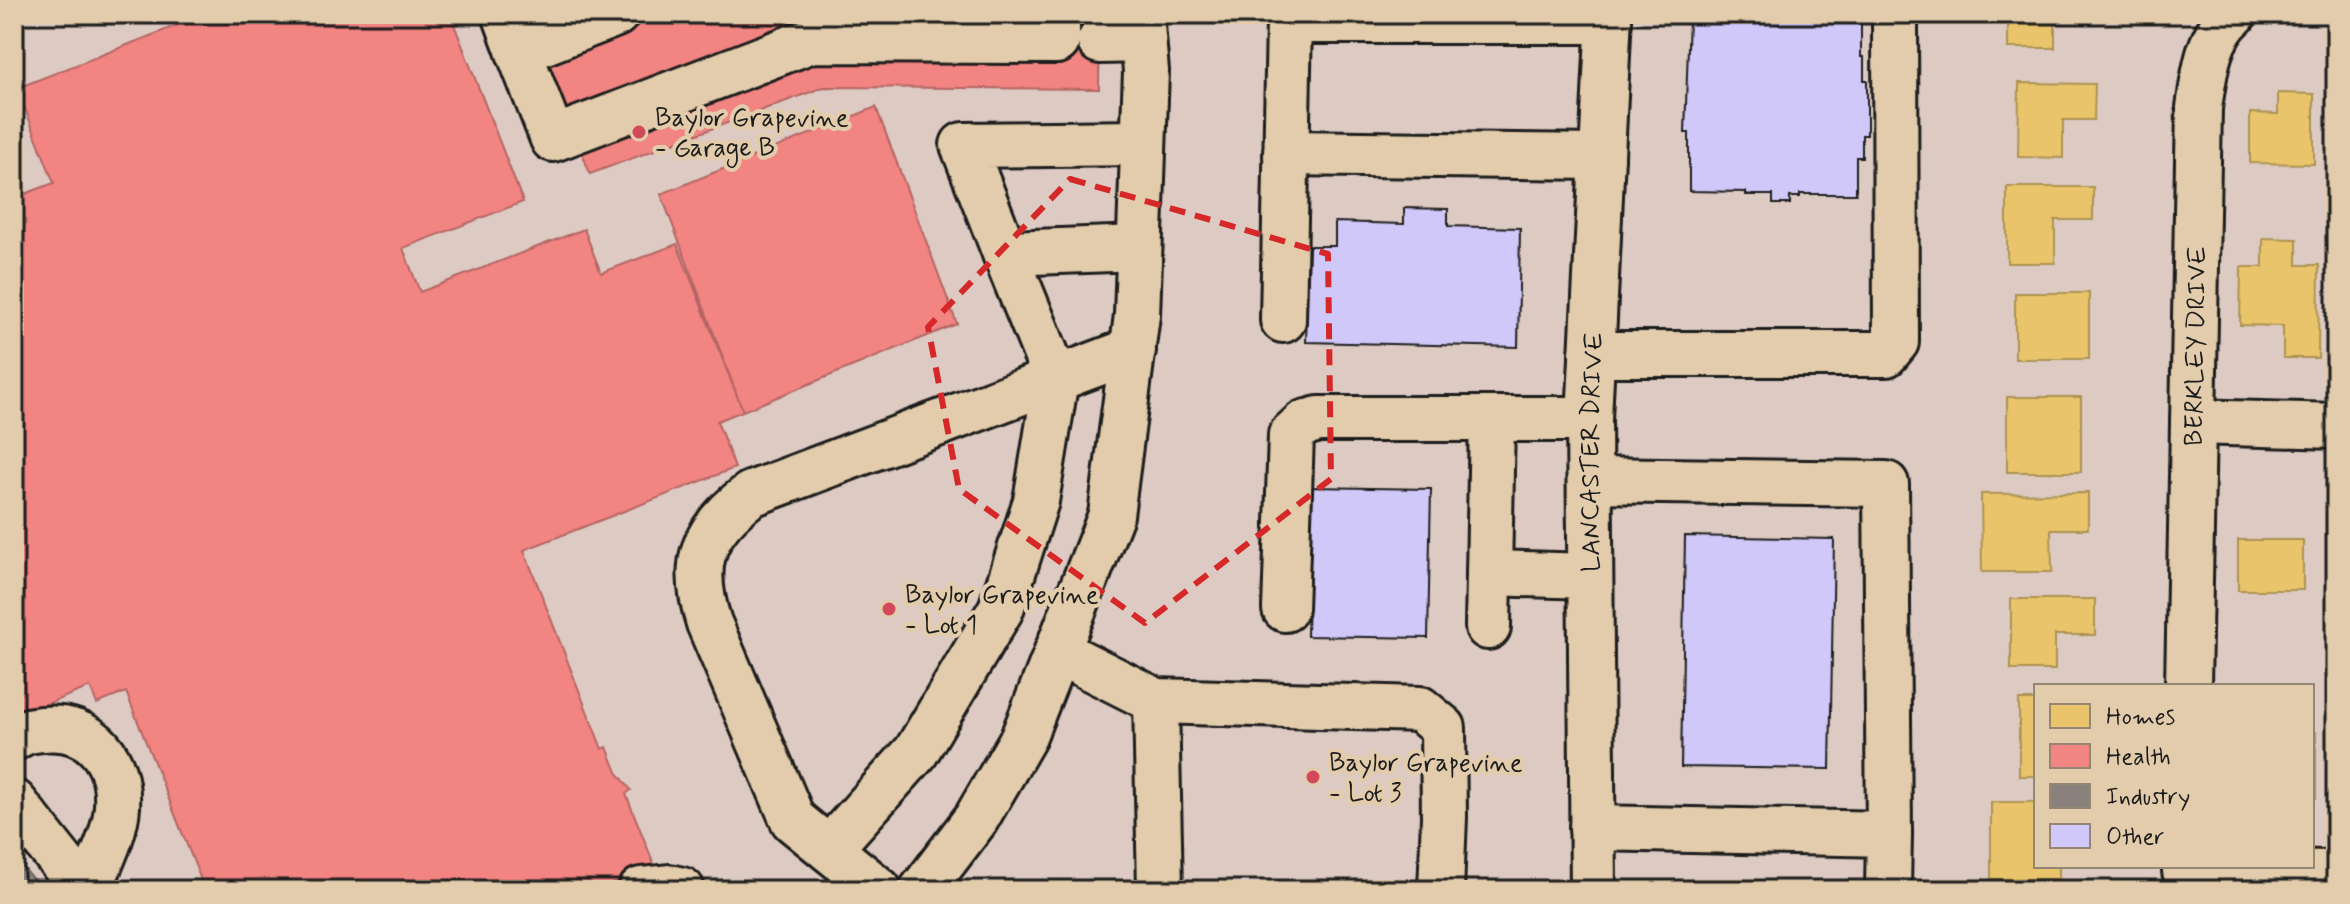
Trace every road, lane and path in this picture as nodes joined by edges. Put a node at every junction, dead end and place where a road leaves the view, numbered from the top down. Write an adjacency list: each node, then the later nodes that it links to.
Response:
1 (616, 14): 8 (street)
2 (1057, 14): 8 (street)
3 (1895, 14): 17 (street)
4 (2234, 14): 21 (street, BERKLEY DRIVE)
5 (1289, 17): 6 (street); 11 (street)
6 (1609, 17): 12 (street, LANCASTER DRIVE)
7 (1142, 27): 9 (street); 10 (street)
8 (512, 33)
9 (1100, 41)
10 (1143, 143): 13 (street); 14 (street)
11 (1286, 153): 12 (street); 15 (street)
12 (1602, 157): 17 (street, LANCASTER DRIVE)
13 (1139, 248): 14 (street); 16 (street)
14 (1005, 253): 18 (street)
15 (1283, 320)
16 (1133, 350): 18 (street); 28 (street)
17 (1592, 354): 20 (street, LANCASTER DRIVE)
18 (1056, 379): 35 (street); 35 (street)
19 (1492, 419): 20 (street); 24 (street); 26 (street)
20 (1589, 419): 23 (street, LANCASTER DRIVE)
21 (2193, 422): 22 (street); 29 (street, BERKLEY DRIVE)
22 (2336, 426)
23 (1590, 480): 25 (street, LANCASTER DRIVE); 34 (street)
24 (1489, 573): 25 (street); 27 (street)
25 (1590, 576): 33 (street, LANCASTER DRIVE)
26 (1285, 609)
27 (1488, 627)
28 (1057, 651): 30 (street); 42 (street)
29 (2188, 684)
30 (1156, 701): 43 (street); 44 (street)
31 (14, 738): 38 (street)
32 (14, 802): 38 (street)
33 (1592, 828): 34 (street); 45 (street, LANCASTER DRIVE)
34 (1889, 834): 46 (street)
35 (829, 849): 41 (street)
36 (2336, 873): 37 (street)
37 (2185, 876)
38 (87, 890)
39 (641, 890): 40 (street)
40 (682, 890)
41 (879, 890)
42 (922, 890)
43 (1160, 890)
44 (1441, 890)
45 (1593, 890)
46 (1888, 890)

